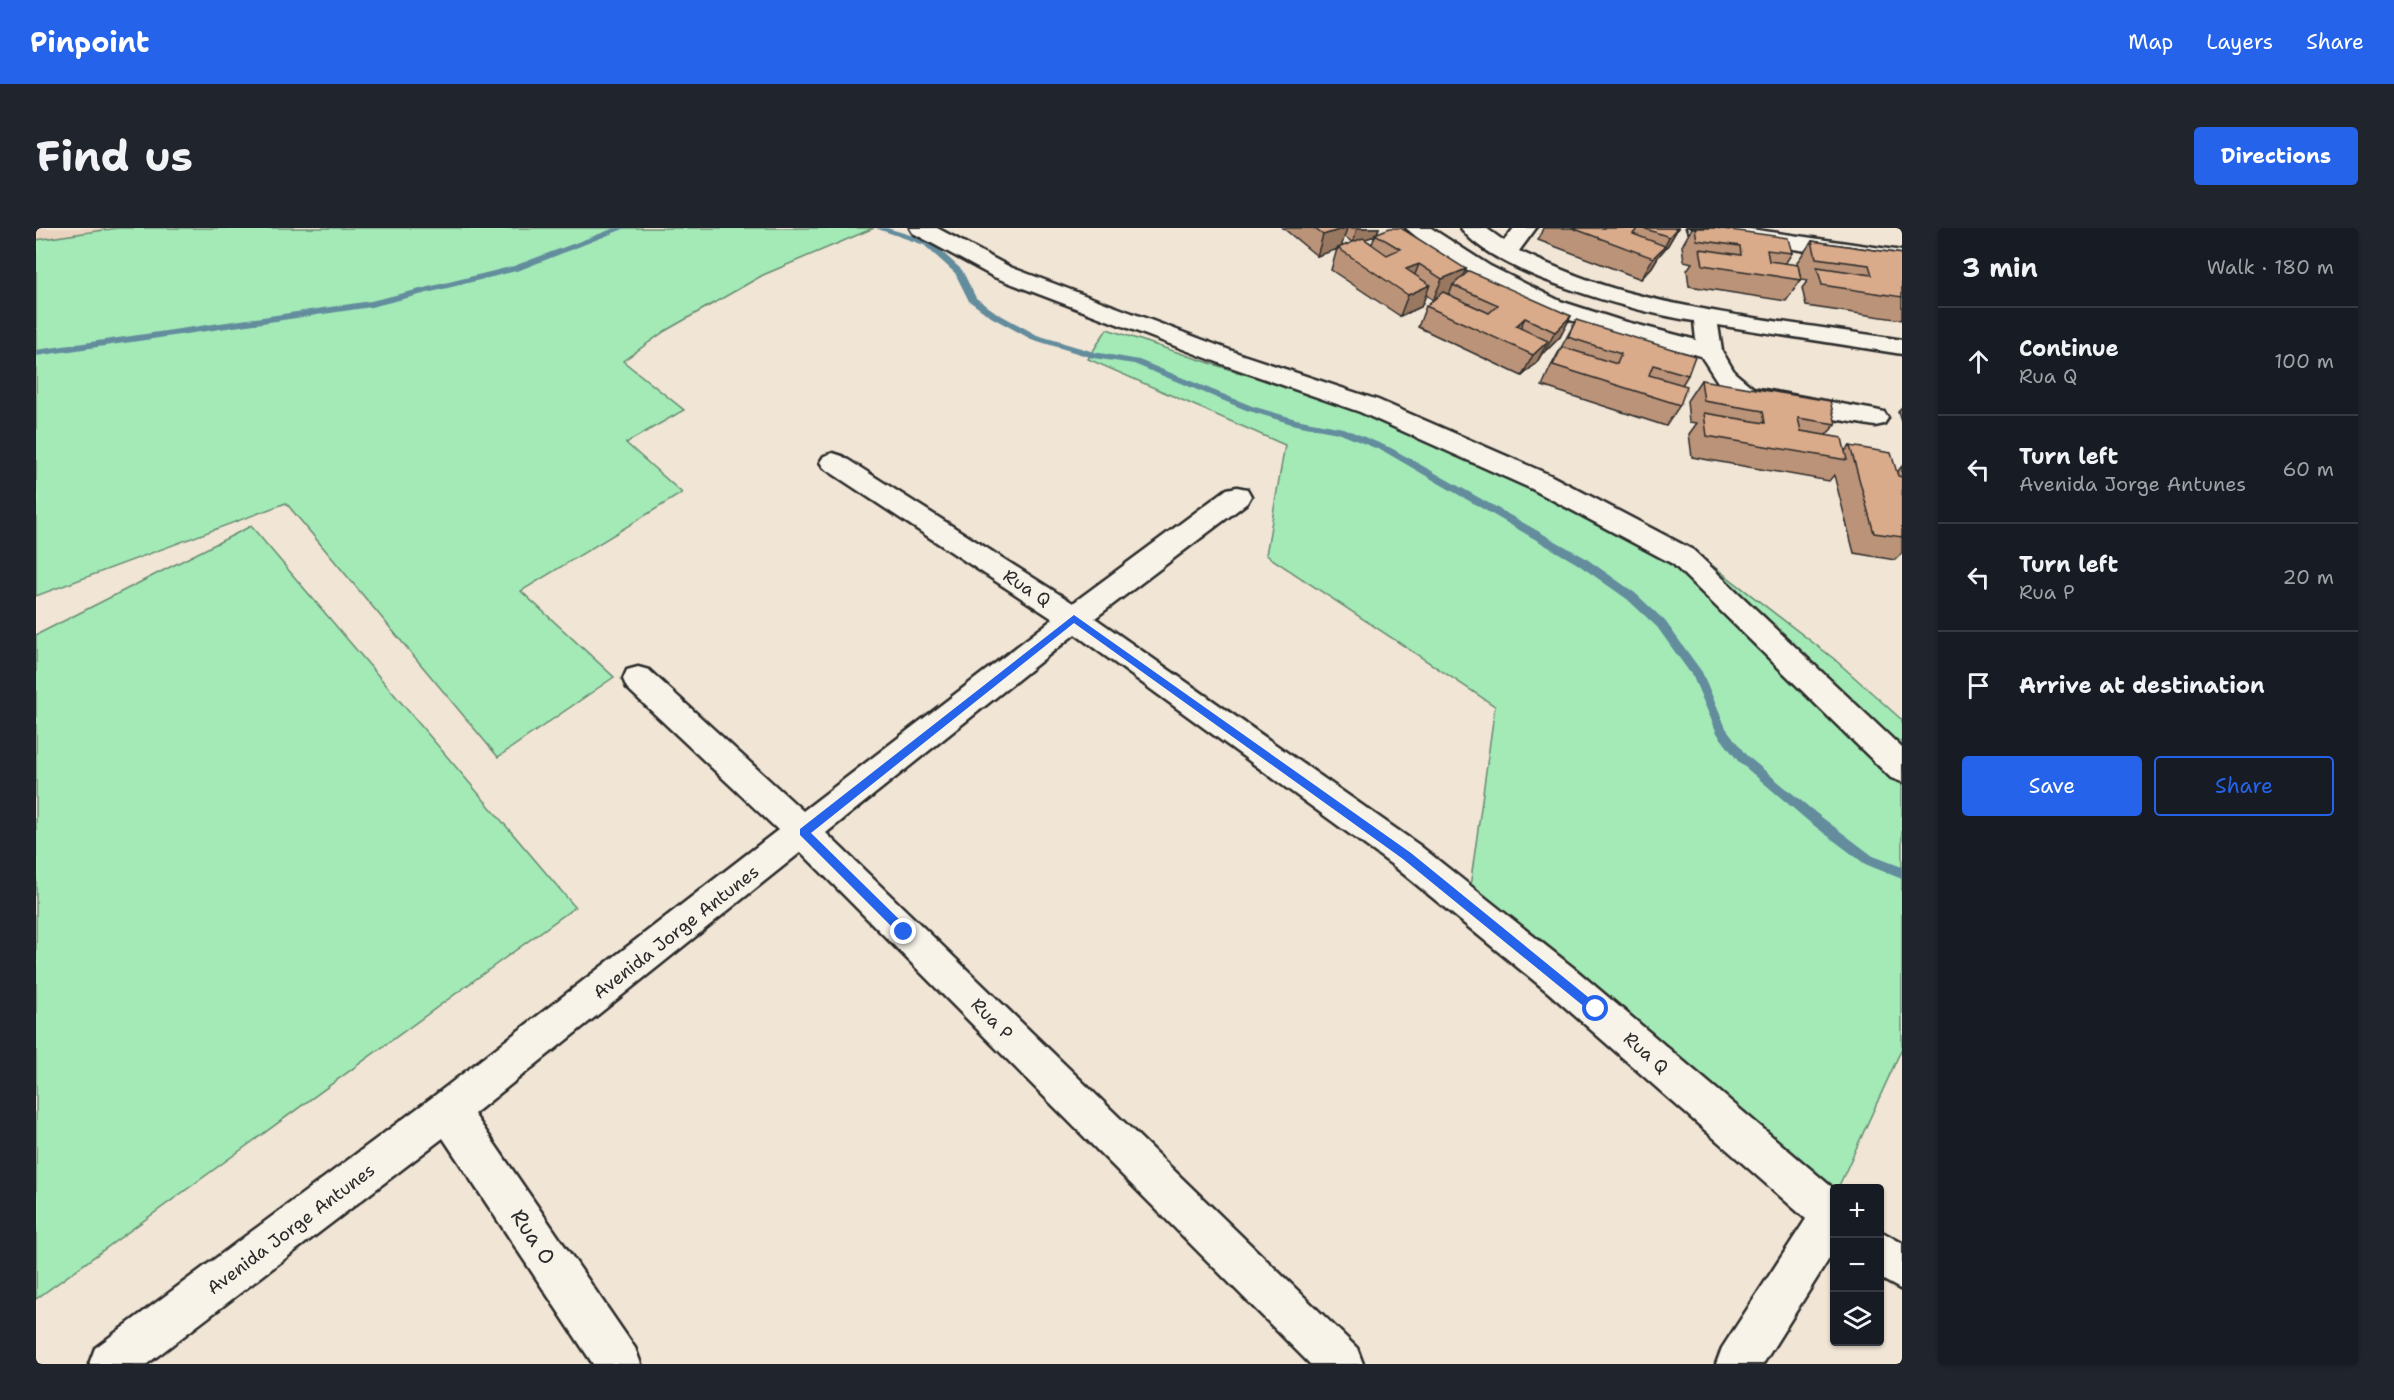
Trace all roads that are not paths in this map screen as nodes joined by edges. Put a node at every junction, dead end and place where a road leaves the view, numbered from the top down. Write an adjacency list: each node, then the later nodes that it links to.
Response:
1 (921, 228): 17 (street)
2 (1417, 228): 10 (street)
3 (1472, 228): 6 (street)
4 (1525, 228): 6 (street)
5 (1698, 228): 7 (street)
6 (1506, 253): 8 (street)
7 (1902, 258)
8 (1705, 317): 9 (street); 10 (street)
9 (1896, 346): 11 (street)
10 (1710, 351): 12 (street)
11 (1902, 370)
12 (1875, 418)
13 (833, 462): 15 (street, Rua Q)
14 (1237, 496): 15 (street, Avenida Jorge Antunes)
15 (1074, 618): 18 (street, Avenida Jorge Antunes); 20 (street, Rua Q)
16 (638, 679): 18 (street, Rua P)
17 (1902, 768)
18 (804, 832): 19 (street, Avenida Jorge Antunes); 26 (street, Rua P)
19 (448, 1110): 24 (street, Avenida Jorge Antunes); 25 (street, Rua O)
20 (1830, 1213)
21 (1830, 1222): 27 (street)
22 (1884, 1255): 23 (street)
23 (1902, 1269)
24 (111, 1364)
25 (619, 1364)
26 (1341, 1364)
27 (1737, 1364)

